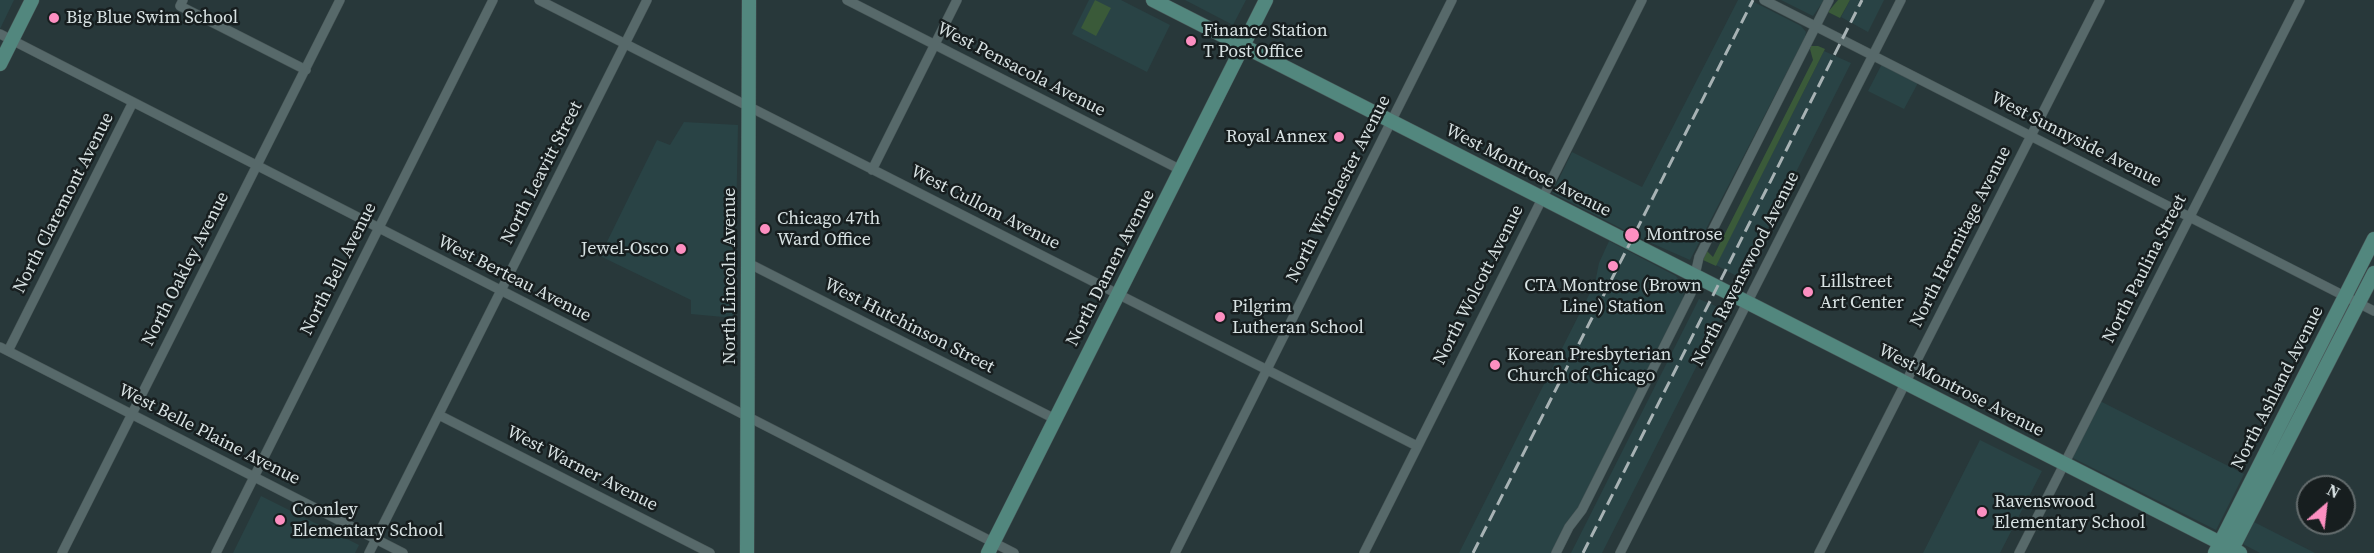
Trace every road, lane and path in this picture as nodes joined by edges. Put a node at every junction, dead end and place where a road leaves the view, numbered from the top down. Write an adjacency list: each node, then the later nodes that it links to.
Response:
1 (32, 0): 20 (main road)
2 (340, 0): 26 (street, North Oakley Avenue)
3 (493, 0): 36 (street, North Bell Avenue)
4 (539, 0): 21 (street, West Cullom Avenue)
5 (647, 0): 21 (street, North Leavitt Street)
6 (749, 0): 28 (main road, North Lincoln Avenue)
7 (847, 0): 22 (street, West Pensacola Avenue)
8 (957, 0): 22 (street)
9 (1153, 0): 23 (main road, West Montrose Avenue)
10 (1266, 0): 23 (main road, North Damen Avenue)
11 (1452, 0): 29 (street, North Winchester Avenue)
12 (1642, 0): 34 (street, North Wolcott Avenue)
13 (1764, 0): 19 (street, West Sunnyside Avenue)
14 (1829, 0): 19 (street)
15 (1901, 0): 24 (street, North Ravenswood Avenue)
16 (2100, 0): 30 (street, North Hermitage Avenue)
17 (2300, 0): 35 (street, North Paulina Street)
18 (182, 3): 26 (street)
19 (1816, 27): 24 (street, West Sunnyside Avenue); 40 (street)
20 (6, 37): 25 (main road); 27 (street, West Berteau Avenue)
21 (625, 44): 28 (street, West Cullom Avenue); 41 (street, North Leavitt Street)
22 (935, 45): 32 (street); 33 (street, West Pensacola Avenue)
23 (1243, 46): 29 (main road, West Montrose Avenue); 33 (main road, North Damen Avenue)
24 (1872, 56): 30 (street, West Sunnyside Avenue); 44 (street, North Ravenswood Avenue)
25 (0, 64)
26 (306, 70): 31 (street, North Oakley Avenue)
27 (133, 102): 31 (street, West Berteau Avenue); 47 (street, North Claremont Avenue)
28 (749, 107): 32 (street, West Cullom Avenue); 38 (main road, North Lincoln Avenue)
29 (1391, 121): 34 (main road, West Montrose Avenue); 48 (street, North Winchester Avenue)
30 (2031, 136): 35 (street, West Sunnyside Avenue); 49 (street, North Hermitage Avenue)
31 (257, 166): 36 (street, West Berteau Avenue); 50 (street, North Oakley Avenue)
32 (872, 170): 42 (street, West Cullom Avenue)
33 (1181, 170): 42 (main road, North Damen Avenue)
34 (1541, 198): 40 (main road, West Montrose Avenue); 54 (street, North Wolcott Avenue)
35 (2190, 216): 43 (street, West Sunnyside Avenue); 55 (street, North Paulina Street)
36 (378, 228): 41 (street, West Berteau Avenue); 56 (street, North Bell Avenue)
37 (2374, 239): 43 (main road, North Ashland Avenue)
38 (748, 263): 52 (main road, North Lincoln Avenue); 53 (street, West Hutchinson Street)
39 (2374, 273): 45 (main road, North Ashland Avenue)
40 (1693, 275): 44 (main road, West Montrose Avenue); 70 (street)
41 (501, 291): 51 (street, North Leavitt Street); 52 (street, West Berteau Avenue)
42 (1119, 293): 48 (street, West Cullom Avenue); 53 (main road, North Damen Avenue)
43 (2345, 296): 45 (street, West Sunnyside Avenue); 59 (main road, North Ashland Avenue)
44 (1748, 303): 49 (main road, West Montrose Avenue); 60 (street, North Ravenswood Avenue)
45 (2359, 303): 46 (street, West Sunnyside Avenue); 59 (main road, North Ashland Avenue)
46 (2374, 310)
47 (4, 349): 50 (street, West Belle Plaine Avenue)
48 (1267, 369): 54 (street, West Cullom Avenue); 68 (street, North Winchester Avenue)
49 (1905, 383): 55 (main road, West Montrose Avenue); 71 (street, North Hermitage Avenue)
50 (131, 414): 56 (street, West Belle Plaine Avenue); 61 (street, North Oakley Avenue)
51 (439, 415): 57 (street, North Leavitt Street); 65 (street, West Warner Avenue)
52 (747, 417): 58 (street, West Berteau Avenue); 66 (main road, North Lincoln Avenue)
53 (1055, 419): 58 (main road, North Damen Avenue)
54 (1417, 446): 69 (street, North Wolcott Avenue)
55 (2064, 463): 59 (main road, West Montrose Avenue); 72 (street, North Paulina Street)
56 (254, 477): 57 (street, West Belle Plaine Avenue); 62 (street, North Bell Avenue)
57 (376, 539): 63 (street, North Leavitt Street); 64 (street, West Belle Plaine Avenue)
58 (990, 548): 67 (street, West Berteau Avenue)
59 (2227, 550)
60 (1624, 552)
61 (62, 553)
62 (216, 553)
63 (369, 553)
64 (403, 553)
65 (710, 553)
66 (747, 553)
67 (1014, 553)
68 (1175, 553)
69 (1364, 553)
70 (1556, 553)
71 (1819, 553)
72 (2019, 553)

